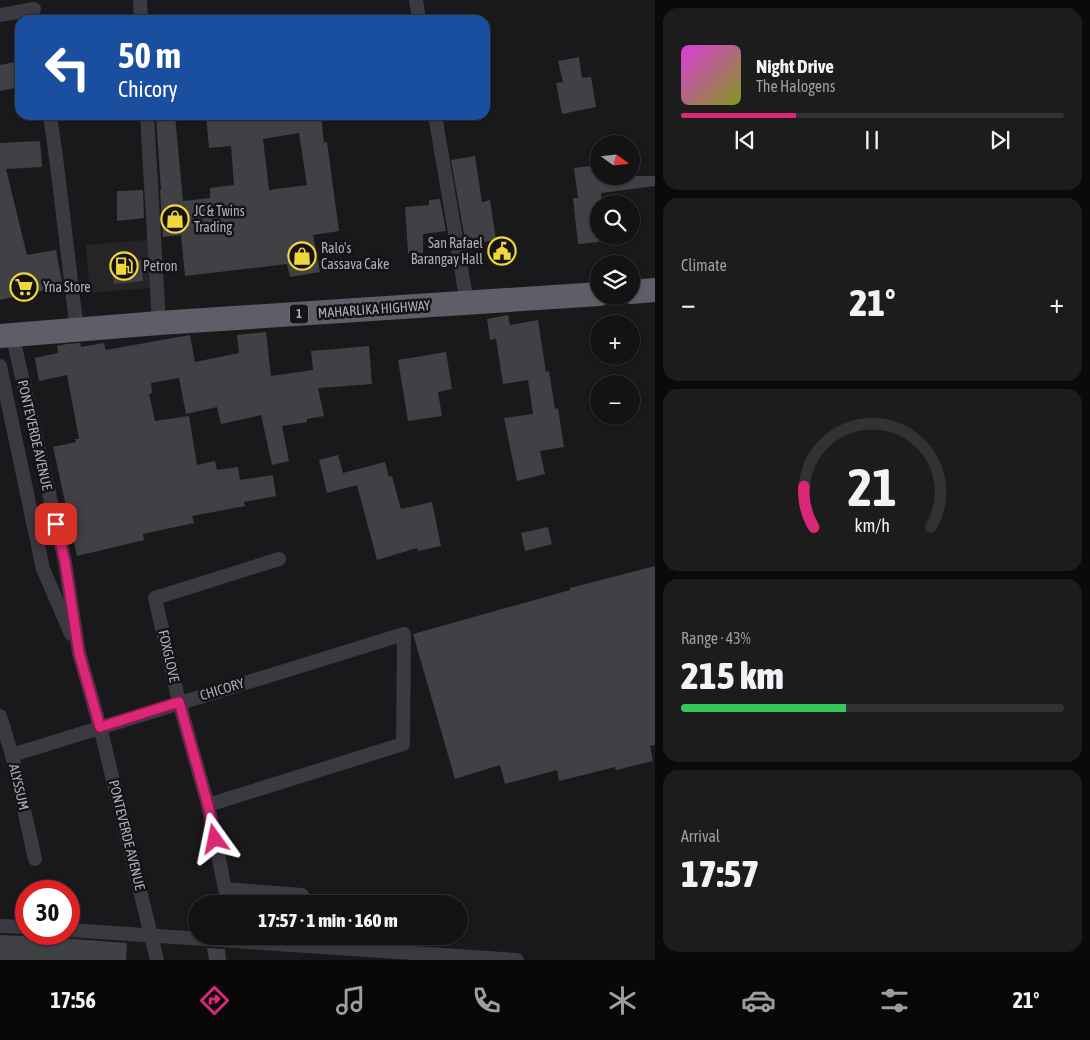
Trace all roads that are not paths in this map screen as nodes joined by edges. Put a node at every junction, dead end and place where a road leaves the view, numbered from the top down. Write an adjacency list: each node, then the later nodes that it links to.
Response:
1 (140, 0): 5 (street)
2 (416, 0): 6 (street)
3 (34, 10): 4 (street)
4 (0, 15)
5 (141, 15)
6 (418, 15)
7 (51, 120): 15 (street)
8 (147, 120): 14 (street)
9 (436, 120): 13 (street)
10 (655, 290): 11 (highway)
11 (640, 291)
12 (590, 295): 13 (highway, MAHARLIKA HIGHWAY / 1)
13 (467, 303): 14 (highway, MAHARLIKA HIGHWAY / 1)
14 (159, 323): 15 (highway, MAHARLIKA HIGHWAY / 1)
15 (77, 330): 16 (highway, MAHARLIKA HIGHWAY / 1)
16 (6, 335): 19 (street, PONTEVERDE AVENUE)
17 (0, 366): 19 (street, PONTEVERDE AVENUE)
18 (279, 559): 20 (street, FOXGLOVE)
19 (79, 653): 22 (street, PONTEVERDE AVENUE)
20 (179, 702): 22 (street, CHICORY); 24 (street, FOXGLOVE); 24 (street, CHICORY)
21 (0, 716): 23 (street, ALYSSUM)
22 (100, 727): 23 (street, CHICORY); 30 (street, PONTEVERDE AVENUE)
23 (12, 755): 25 (street, ALYSSUM)
24 (208, 805): 26 (street, FOXGLOVE)
25 (35, 859)
26 (302, 895)
27 (0, 926): 28 (street)
28 (15, 927)
29 (80, 931): 30 (street)
30 (151, 935): 31 (street, PONTEVERDE AVENUE); 32 (street)
31 (157, 960)
32 (517, 960)

